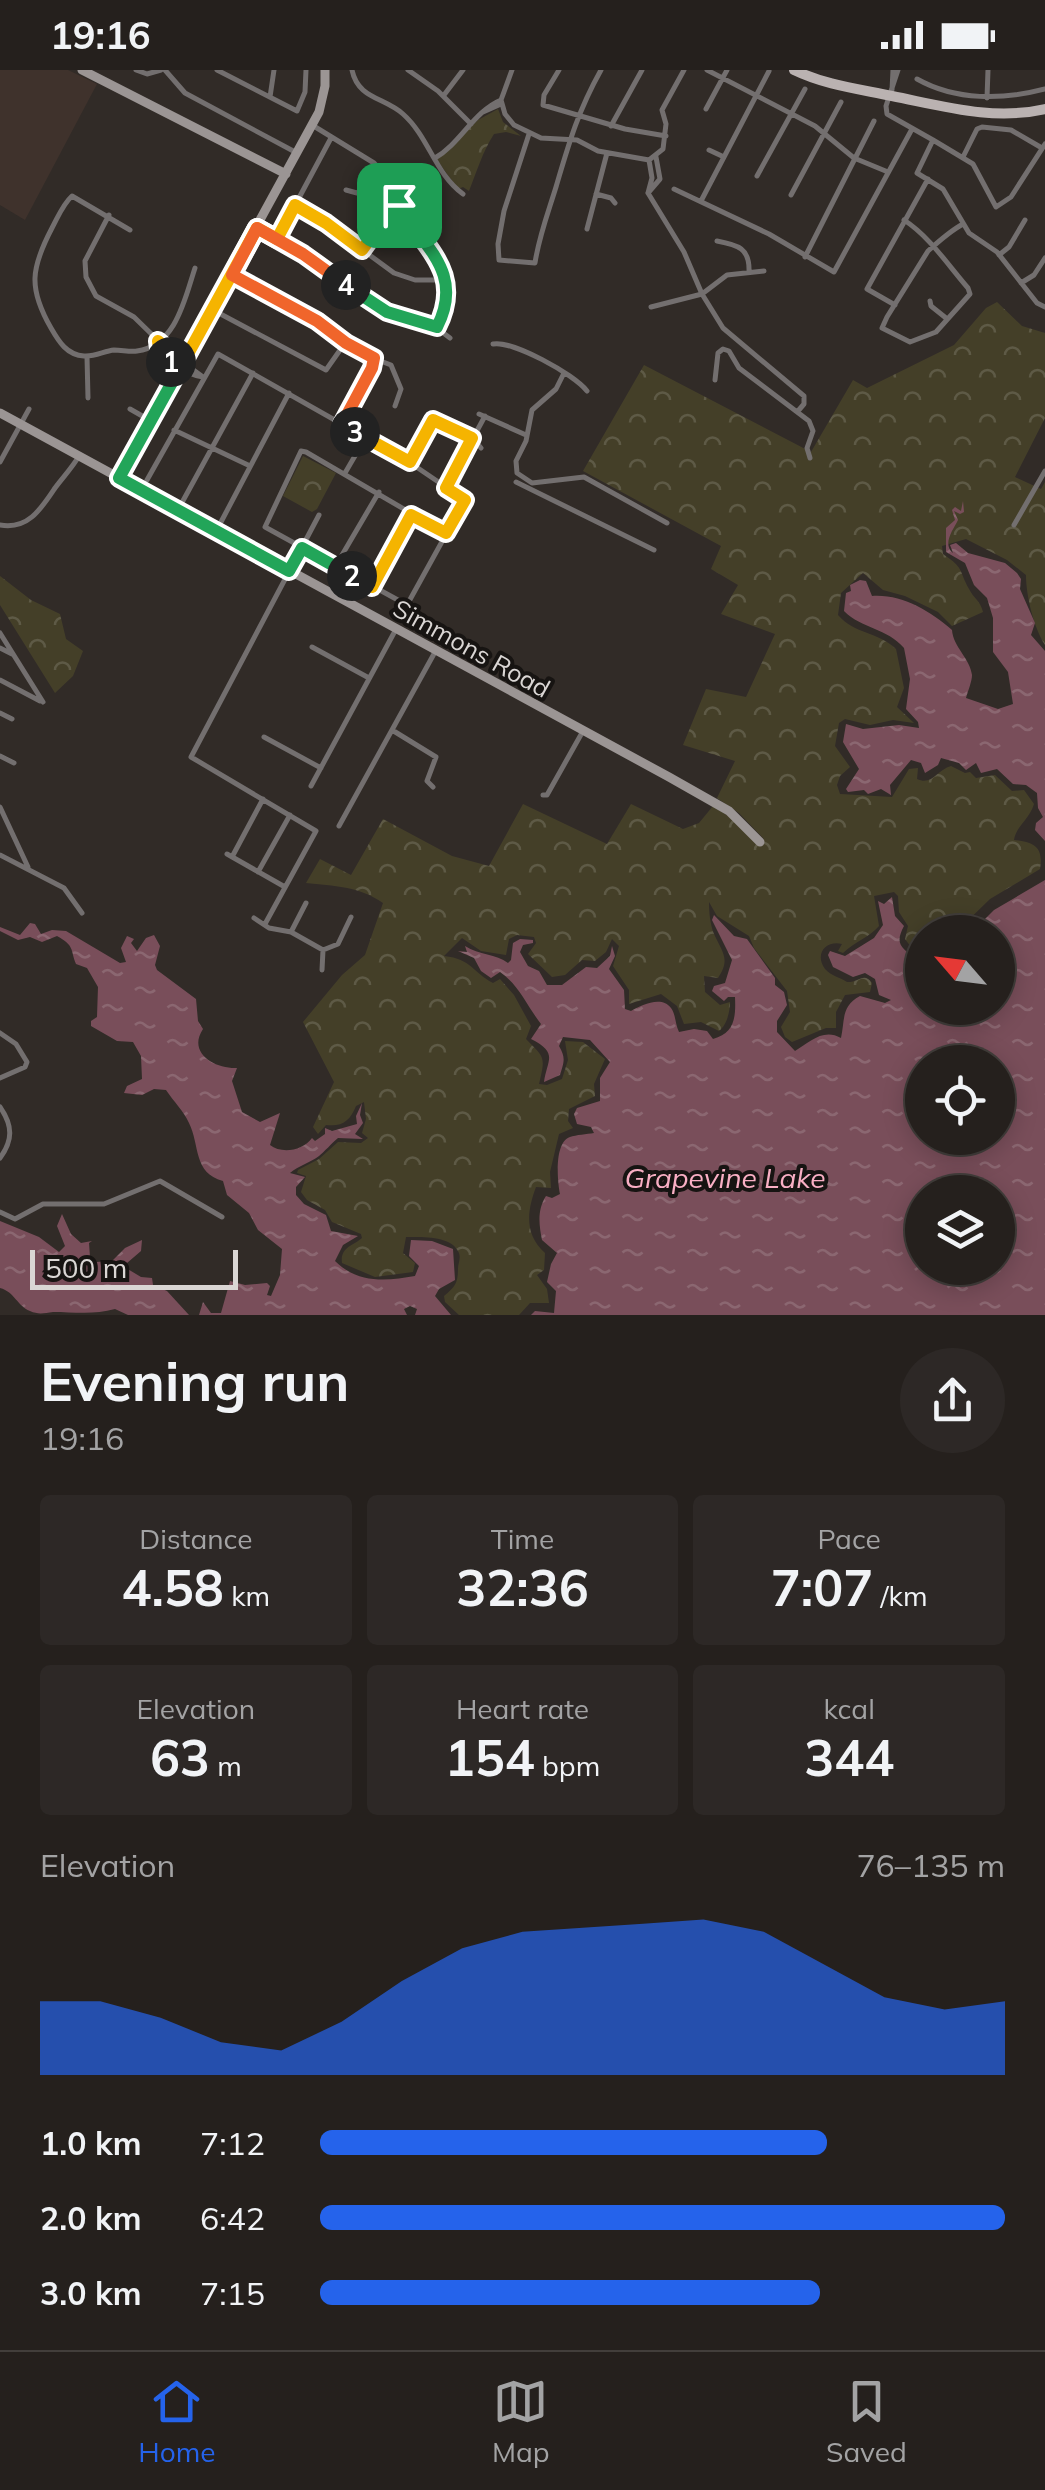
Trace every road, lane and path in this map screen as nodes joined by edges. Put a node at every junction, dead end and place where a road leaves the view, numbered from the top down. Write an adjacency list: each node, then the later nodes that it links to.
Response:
1 (82, 70): 61 (street)
2 (136, 70): 3 (street)
3 (163, 70): 52 (street)
4 (217, 70): 23 (street)
5 (274, 70): 31 (street)
6 (306, 70): 31 (street)
7 (325, 70): 42 (street)
8 (352, 70): 55 (street)
9 (463, 70): 29 (street)
10 (512, 70): 33 (street)
11 (558, 70): 37 (street)
12 (602, 70): 37 (street)
13 (642, 70): 41 (street)
14 (684, 70): 46 (street)
15 (707, 70): 24 (street)
16 (728, 70): 24 (street)
17 (794, 70): 28 (main road)
18 (812, 70): 28 (main road)
19 (896, 70): 28 (street)
20 (988, 70): 32 (street)
21 (412, 71): 29 (street)
22 (769, 71): 30 (street)
23 (232, 73): 31 (street)
24 (723, 78): 30 (street); 36 (street)
25 (917, 80): 32 (street)
26 (805, 89): 38 (street)
27 (1045, 90): 32 (street)
28 (891, 93): 35 (main road); 43 (street)
29 (443, 96): 40 (street)
30 (756, 96): 38 (street); 56 (street)
31 (270, 98)
32 (987, 98)
33 (501, 102): 40 (street); 44 (street)
34 (841, 102): 45 (street)
35 (1045, 106)
36 (706, 109)
37 (579, 114): 41 (street); 48 (street)
38 (792, 114): 45 (street); 64 (street)
39 (874, 121): 57 (street)
40 (472, 124): 55 (street)
41 (611, 126): 46 (street)
42 (311, 128): 47 (street); 52 (street)
43 (912, 129): 49 (street); 60 (street)
44 (529, 134): 48 (street); 48 (street)
45 (824, 134): 57 (street); 71 (street)
46 (666, 136): 58 (street)
47 (331, 138): 59 (street); 74 (street)
48 (568, 139): 53 (street)
49 (933, 140): 54 (street); 65 (street)
50 (1044, 146): 54 (street); 54 (street)
51 (708, 150): 56 (street)
52 (297, 153): 61 (street)
53 (607, 153): 58 (street); 69 (street)
54 (963, 156)
55 (435, 158): 68 (street)
56 (724, 158): 72 (street)
57 (854, 158): 60 (street); 90 (street)
58 (652, 159): 62 (street); 63 (street)
59 (382, 170): 67 (street); 75 (street)
60 (888, 172): 90 (street)
61 (286, 174): 80 (street)
62 (651, 174): 63 (street); 70 (street)
63 (660, 175): 70 (street)
64 (756, 176)
65 (928, 180): 77 (street); 79 (street)
66 (674, 189): 72 (street)
67 (346, 190)
68 (463, 194)
69 (596, 194): 73 (street); 81 (street)
70 (648, 194): 98 (street)
71 (791, 195)
72 (701, 201): 90 (street)
73 (615, 203)
74 (295, 205): 84 (street); 88 (street)
75 (399, 205): 83 (street); 88 (street)
76 (109, 215): 82 (street); 107 (street); 110 (street)
77 (904, 220): 87 (street); 100 (street)
78 (1025, 220): 89 (street)
79 (963, 224): 87 (street); 89 (street)
80 (257, 228): 84 (street); 95 (street)
81 (587, 229)
82 (130, 230)
83 (423, 238): 86 (street); 96 (street)
84 (277, 239): 105 (street)
85 (717, 241): 94 (street)
86 (416, 242)
87 (932, 247): 100 (street); 104 (street)
88 (362, 250): 96 (street)
89 (999, 255): 97 (street)
90 (804, 257)
91 (1045, 258): 97 (street)
92 (195, 268): 107 (street)
93 (764, 271): 94 (street)
94 (749, 272): 98 (street)
95 (232, 275): 103 (street); 108 (street)
96 (445, 280): 105 (street)
97 (1021, 283): 102 (street)
98 (702, 294): 101 (street); 123 (street)
99 (930, 301): 104 (street)
100 (895, 305): 104 (street)
101 (651, 307)
102 (1045, 307)
103 (213, 310): 108 (street); 112 (street)
104 (946, 318)
105 (437, 327): 106 (street)
106 (450, 338)
107 (158, 341): 110 (street); 112 (street)
108 (346, 343): 111 (street)
109 (493, 344): 114 (street)
110 (87, 357): 119 (street)
111 (374, 358): 120 (street); 127 (street)
112 (181, 365): 115 (street); 125 (street)
113 (253, 373): 115 (street); 118 (street); 132 (street)
114 (564, 373): 117 (street); 129 (street)
115 (203, 377): 128 (street)
116 (715, 380): 123 (street)
117 (587, 391)
118 (290, 392): 127 (street); 138 (street)
119 (88, 398)
120 (395, 406)
121 (29, 409): 126 (street)
122 (130, 409): 125 (street)
123 (798, 411): 135 (street)
124 (0, 413): 126 (street, Simmons Road)
125 (151, 421): 141 (street)
126 (20, 424): 134 (street, Simmons Road); 136 (street)
127 (342, 424): 130 (street)
128 (174, 430): 132 (street); 142 (street)
129 (528, 435): 131 (street); 150 (street)
130 (366, 438): 137 (street); 140 (street)
131 (472, 438): 133 (street); 137 (street); 144 (street)
132 (213, 446): 138 (street); 146 (street)
133 (481, 448)
134 (80, 456): 141 (street, Simmons Road); 151 (street)
135 (810, 458)
136 (0, 462)
137 (410, 462): 144 (street)
138 (249, 466): 149 (street)
139 (1045, 471): 152 (street)
140 (346, 473): 145 (street); 154 (street)
141 (119, 478): 146 (street, Simmons Road)
142 (147, 480)
143 (516, 482): 155 (street)
144 (446, 488): 153 (street)
145 (379, 492): 148 (street); 156 (street)
146 (177, 510): 157 (street, Simmons Road)
147 (319, 514): 154 (street)
148 (411, 515): 153 (street); 158 (street)
149 (221, 522)
150 (667, 524)
151 (0, 525)
152 (1014, 525)
153 (446, 533): 158 (street)
154 (302, 548): 156 (street); 157 (street)
155 (654, 550)
156 (336, 566): 158 (street)
157 (289, 571): 159 (street, Simmons Road); 178 (street)
158 (372, 587)
159 (396, 629): 163 (street, Simmons Road); 165 (street)
160 (0, 633): 164 (street)
161 (312, 647): 165 (street)
162 (0, 648): 164 (street)
163 (435, 652): 169 (street); 170 (street, Simmons Road)
164 (14, 656): 166 (street)
165 (369, 678): 174 (street)
166 (0, 680)
167 (0, 713): 168 (street)
168 (12, 719)
169 (392, 730): 176 (street); 181 (street)
170 (582, 731): 177 (street); 182 (street, Simmons Road)
171 (264, 737): 174 (street)
172 (0, 756): 173 (street)
173 (14, 763)
174 (321, 768): 175 (street)
175 (311, 786)
176 (432, 787)
177 (544, 794)
178 (263, 800): 180 (street); 185 (street)
179 (0, 807): 184 (street)
180 (290, 815): 185 (street); 186 (street)
181 (340, 826)
182 (760, 842)
183 (0, 855): 184 (street)
184 (29, 870): 188 (street)
185 (258, 872): 186 (street)
186 (286, 887): 191 (street)
187 (306, 903): 192 (street)
188 (82, 913)
189 (254, 918): 191 (street)
190 (351, 918): 193 (street)
191 (266, 924): 192 (street)
192 (291, 932): 193 (street)
193 (323, 950): 194 (street)
194 (322, 970)
195 (0, 1033): 196 (street)
196 (0, 1078)
197 (0, 1107): 198 (street)
198 (0, 1158)
199 (0, 1212): 200 (street)
200 (222, 1218)

